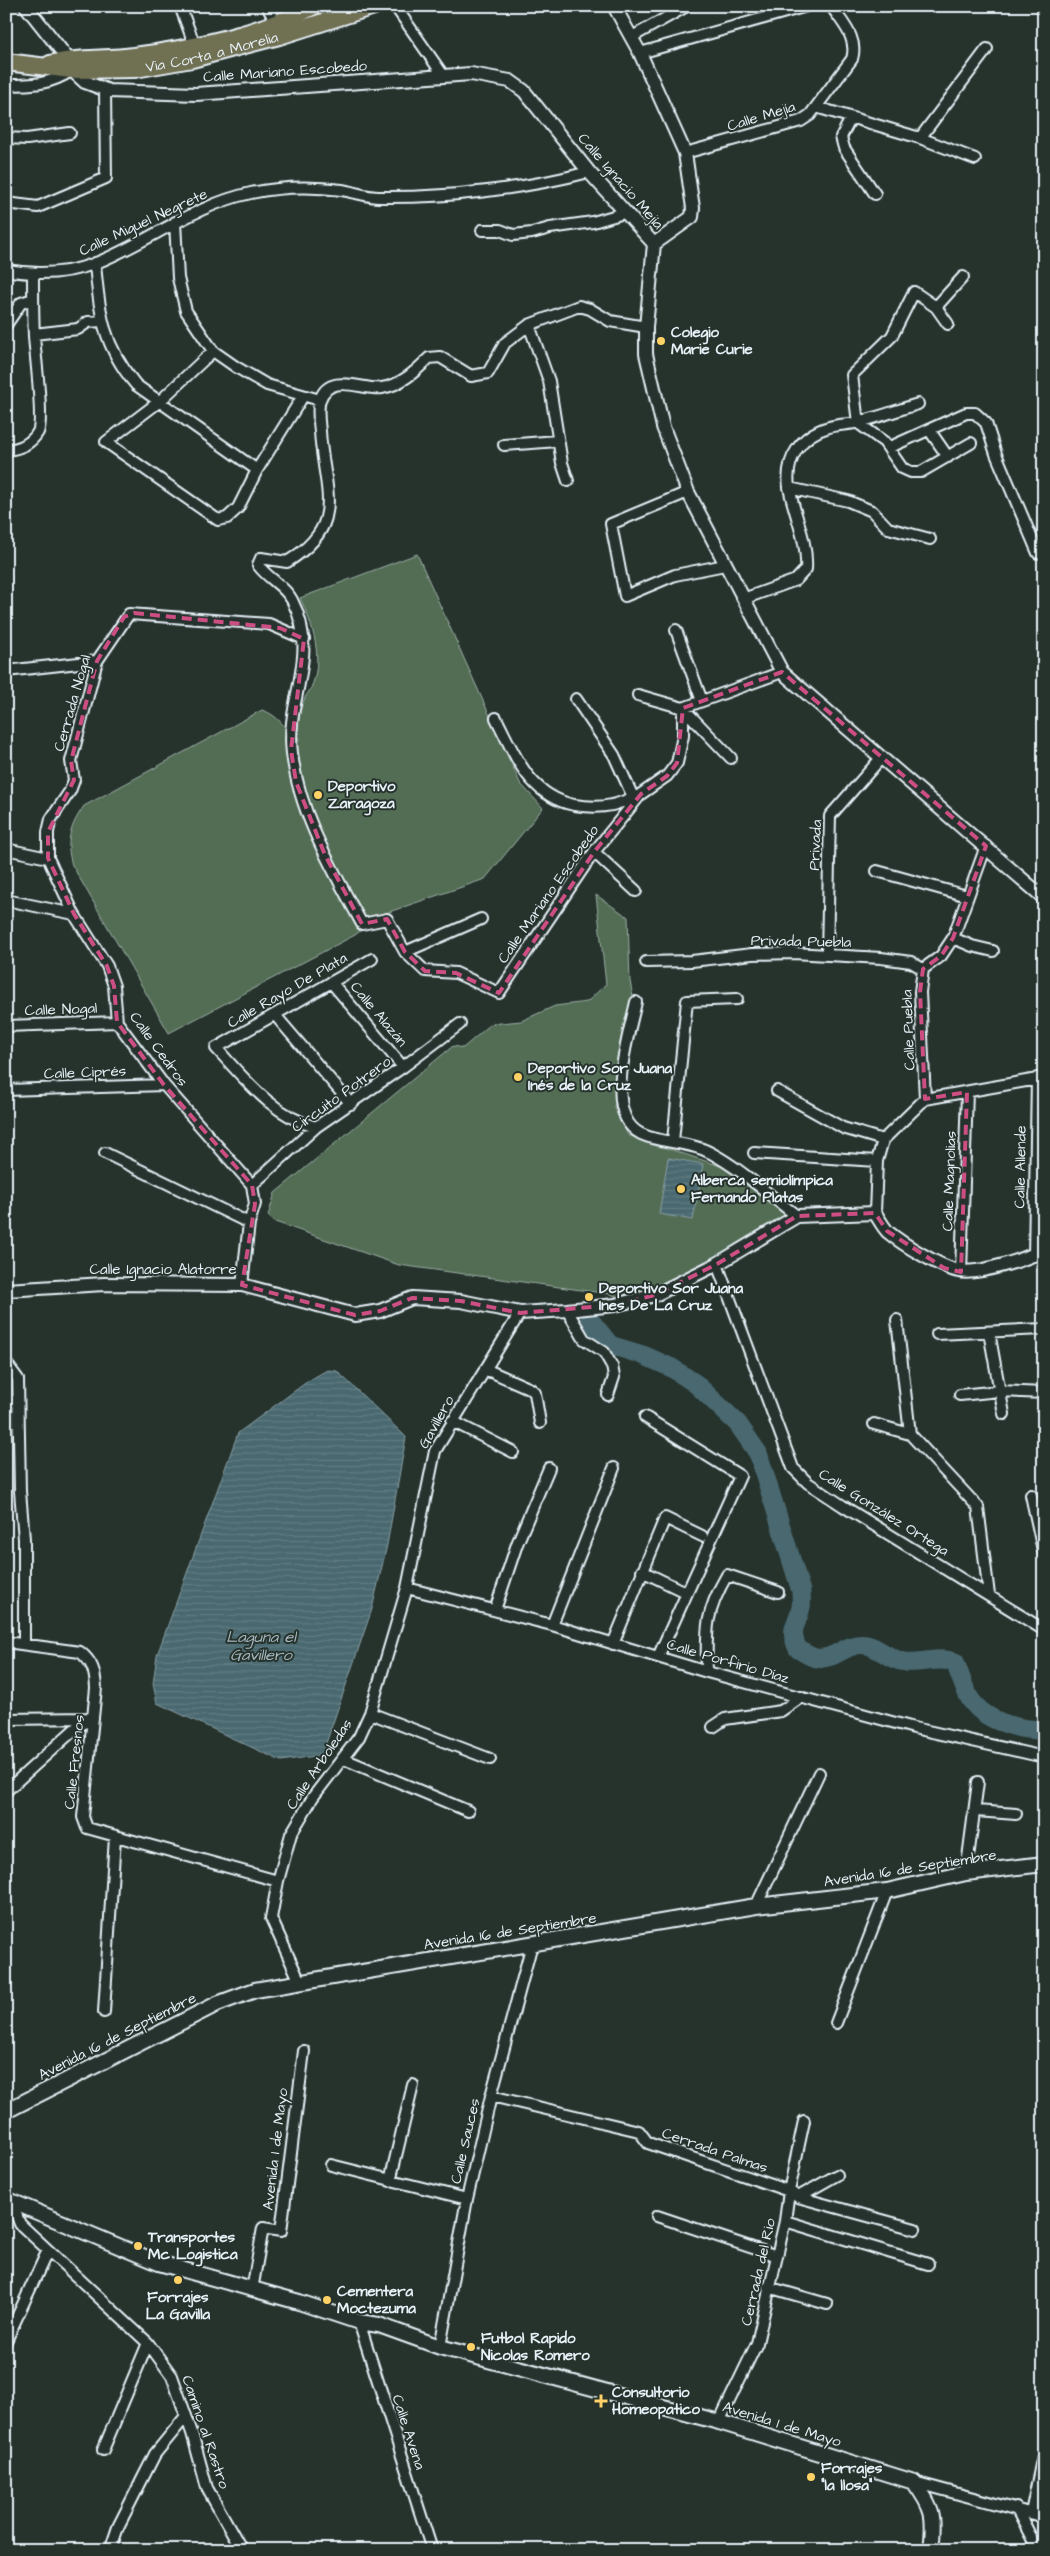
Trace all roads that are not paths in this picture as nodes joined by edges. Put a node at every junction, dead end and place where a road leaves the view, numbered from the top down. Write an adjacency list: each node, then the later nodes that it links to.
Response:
1 (26, 6): 18 (street, Calle Mariano Escobedo)
2 (180, 6): 14 (street)
3 (267, 6): 12 (street)
4 (314, 6): 12 (main road, Via Corta a Morelia)
5 (374, 6): 18 (main road, Via Corta a Morelia)
6 (396, 6): 19 (street)
7 (614, 6): 13 (street, Calle Ignacio Mejía)
8 (687, 6): 13 (street)
9 (807, 6): 16 (street)
10 (824, 6): 11 (street)
11 (835, 8): 23 (street, Calle Mejía)
12 (276, 23): 14 (main road, Via Corta a Morelia)
13 (632, 37): 16 (street, Calle Ignacio Mejía)
14 (196, 46): 18 (main road, Via Corta a Morelia)
15 (987, 49): 27 (street)
16 (640, 53): 28 (street, Calle Ignacio Mejía)
17 (6, 62): 18 (main road, Via Corta a Morelia)
18 (70, 65): 21 (street); 22 (street, Calle Mariano Escobedo)
19 (443, 75): 20 (street, Calle Mariano Escobedo); 22 (street, Calle Mariano Escobedo)
20 (496, 77): 30 (street, Calle Ignacio Mejía)
21 (6, 85)
22 (106, 90): 32 (street)
23 (816, 108): 24 (street); 28 (street, Calle Mejía)
24 (850, 118): 27 (street); 31 (street)
25 (70, 133): 26 (street)
26 (6, 138)
27 (920, 138): 29 (street)
28 (685, 153): 36 (street, Calle Ignacio Mejía)
29 (975, 159)
30 (589, 172): 33 (street, Calle Ignacio Mejía); 34 (street, Calle Miguel Negrete)
31 (875, 194)
32 (6, 203)
33 (624, 214): 35 (street); 36 (street, Calle Ignacio Mejía)
34 (175, 222): 37 (street, Calle Miguel Negrete); 49 (street)
35 (482, 230)
36 (654, 244): 47 (street)
37 (95, 264): 39 (street, Calle Miguel Negrete); 43 (street)
38 (6, 270): 39 (street, Calle Miguel Negrete)
39 (33, 274): 41 (street)
40 (962, 277): 42 (street)
41 (33, 299): 45 (street); 48 (street)
42 (936, 307): 44 (street); 54 (street)
43 (102, 321): 48 (street); 52 (street)
44 (948, 324)
45 (6, 325)
46 (529, 325): 47 (street); 51 (street); 56 (street)
47 (646, 327): 65 (street)
48 (34, 334): 60 (street)
49 (213, 351): 50 (street); 52 (street)
50 (303, 396): 51 (street); 62 (street)
51 (320, 400): 71 (street)
52 (160, 401): 62 (street); 62 (street)
53 (918, 404): 54 (street)
54 (858, 423): 59 (street); 64 (street)
55 (930, 431): 59 (street); 61 (street); 67 (street)
56 (558, 441): 58 (street); 63 (street)
57 (971, 443): 61 (street)
58 (504, 445)
59 (888, 448): 61 (street)
60 (6, 450)
61 (948, 456)
62 (257, 470)
63 (568, 481)
64 (789, 488): 66 (street); 69 (street)
65 (688, 492): 68 (street); 68 (street)
66 (930, 539)
67 (1044, 553)
68 (725, 565): 69 (street)
69 (743, 599): 74 (street)
70 (676, 630): 77 (street)
71 (304, 639): 72 (street, Cerrada Nogal); 96 (street, Calle Mariano Escobedo)
72 (97, 661): 73 (street); 86 (street, Cerrada Nogal)
73 (6, 671)
74 (782, 672): 77 (street); 80 (street)
75 (638, 695): 78 (street)
76 (576, 700): 82 (street)
77 (702, 701): 78 (street)
78 (683, 708): 81 (street); 82 (street, Calle Mariano Escobedo)
79 (496, 718): 82 (street)
80 (882, 757): 83 (street); 97 (street, Privada)
81 (731, 758)
82 (637, 796): 85 (street, Calle Mariano Escobedo)
83 (986, 846): 89 (street, Calle Puebla); 90 (street)
84 (6, 849): 86 (street)
85 (594, 852): 88 (street); 96 (street, Calle Mariano Escobedo)
86 (48, 858): 92 (street, Cerrada Nogal)
87 (877, 871): 89 (street)
88 (636, 891)
89 (967, 896): 94 (street, Calle Puebla)
90 (1044, 898)
91 (6, 900): 92 (street)
92 (74, 914): 105 (street, Calle Cedros)
93 (481, 919): 96 (street)
94 (953, 938): 95 (street); 100 (street, Calle Puebla)
95 (992, 951)
96 (405, 952)
97 (826, 954): 99 (street, Privada Puebla); 100 (street, Privada Puebla)
98 (372, 959): 101 (street, Calle Rayo De Plata)
99 (646, 962)
100 (923, 969): 114 (street, Calle Puebla)
101 (331, 982): 104 (street, Calle Rayo De Plata); 108 (street, Calle Alazán)
102 (737, 999): 118 (street)
103 (636, 1002): 118 (street)
104 (275, 1016): 115 (street); 116 (street, Calle Rayo De Plata)
105 (117, 1022): 107 (street, Calle Nogal); 110 (street, Calle Cedros)
106 (460, 1024): 108 (street, Circuito Potrero)
107 (6, 1026)
108 (404, 1066): 115 (street, Circuito Potrero)
109 (1040, 1078): 113 (street); 126 (street, Calle Allende)
110 (164, 1085): 111 (street, Calle Ciprés); 122 (street, Calle Cedros)
111 (6, 1090)
112 (777, 1091): 117 (street)
113 (967, 1092): 114 (street); 128 (street, Calle Magnolias)
114 (925, 1099): 117 (street)
115 (351, 1104): 116 (street, Circuito Potrero)
116 (316, 1127): 122 (street, Circuito Potrero)
117 (883, 1140): 121 (street)
118 (673, 1141): 124 (street)
119 (754, 1153): 121 (street)
120 (104, 1154): 125 (street)
121 (877, 1161): 123 (street)
122 (252, 1185): 125 (street)
123 (875, 1213): 124 (street, Calle Ignacio Alatorre); 128 (street)
124 (797, 1216): 127 (street, Calle Ignacio Alatorre)
125 (249, 1223): 129 (street)
126 (1039, 1252): 128 (street)
127 (717, 1264): 131 (street, Calle Ignacio Alatorre); 160 (street, Calle González Ortega)
128 (961, 1272)
129 (242, 1285): 130 (street, Calle Ignacio Alatorre); 132 (street, Calle Ignacio Alatorre)
130 (6, 1290)
131 (567, 1310): 132 (street, Calle Ignacio Alatorre); 141 (street)
132 (520, 1313): 138 (street, Gavillero)
133 (897, 1320): 149 (street)
134 (1044, 1329): 135 (street)
135 (989, 1332): 136 (street); 139 (street)
136 (937, 1334)
137 (6, 1363): 143 (street)
138 (485, 1369): 146 (street, Gavillero); 147 (street)
139 (999, 1391): 140 (street); 142 (street); 144 (street)
140 (1044, 1393)
141 (608, 1395)
142 (960, 1395)
143 (12, 1401): 165 (street)
144 (1004, 1414)
145 (645, 1417): 159 (street)
146 (452, 1421): 150 (street); 157 (street, Gavillero)
147 (540, 1423)
148 (874, 1424): 149 (street)
149 (910, 1434): 160 (street)
150 (513, 1452)
151 (549, 1468): 161 (street)
152 (614, 1468): 162 (street)
153 (1031, 1494): 155 (street)
154 (702, 1536): 156 (street)
155 (1044, 1555)
156 (642, 1571): 159 (street); 166 (street)
157 (407, 1588): 161 (street, Calle Porfirio Díaz); 170 (street, Calle Arboledas)
158 (778, 1592): 168 (street)
159 (687, 1593): 167 (street)
160 (989, 1595): 163 (street, Calle González Ortega)
161 (495, 1610): 162 (street, Calle Porfirio Díaz)
162 (552, 1625): 166 (street, Calle Porfirio Díaz)
163 (1044, 1630)
164 (6, 1642): 165 (street, Calle Fresnos)
165 (24, 1643): 171 (street, Calle Fresnos)
166 (613, 1644): 167 (street, Calle Porfirio Díaz)
167 (658, 1657): 168 (street, Calle Porfirio Díaz)
168 (706, 1672): 169 (street, Calle Porfirio Díaz)
169 (801, 1697): 173 (street); 174 (street, Calle Porfirio Díaz)
170 (370, 1713): 175 (street, Calle Arboledas); 176 (street)
171 (93, 1718): 172 (street); 179 (street); 183 (street, Calle Fresnos)
172 (6, 1719)
173 (713, 1727)
174 (1044, 1757)
175 (344, 1759): 180 (street); 186 (street, Calle Arboledas)
176 (490, 1759)
177 (819, 1773): 188 (street)
178 (978, 1782): 181 (street)
179 (6, 1792)
180 (468, 1811)
181 (976, 1811): 182 (street); 185 (street)
182 (1016, 1814)
183 (115, 1837): 186 (street, Calle Fresnos); 191 (street)
184 (1044, 1864): 185 (main road, Avenida 16 de Septiembre)
185 (966, 1873): 187 (main road, Avenida 16 de Septiembre)
186 (278, 1881): 190 (street, Calle Arboledas)
187 (887, 1891): 188 (main road, Avenida 16 de Septiembre); 192 (street)
188 (756, 1906): 189 (main road, Avenida 16 de Septiembre)
189 (532, 1944): 190 (main road, Avenida 16 de Septiembre); 195 (street, Calle Sauces)
190 (300, 1982): 196 (main road, Avenida 16 de Septiembre)
191 (104, 2012)
192 (836, 2023)
193 (304, 2051): 212 (street, Avenida 1 de Mayo)
194 (413, 2085): 200 (street)
195 (491, 2096): 201 (street, Cerrada Palmas); 203 (street, Calle Sauces)
196 (6, 2111)
197 (804, 2122): 201 (street, Cerrada del Rio)
198 (330, 2165): 200 (street)
199 (837, 2175): 202 (street)
200 (390, 2181): 203 (street)
201 (788, 2191): 202 (street, Cerrada Palmas); 206 (street, Cerrada del Rio)
202 (798, 2197): 207 (street, Cerrada Palmas)
203 (467, 2199): 217 (street, Calle Sauces)
204 (8, 2200): 208 (street, Camino al Rastro); 212 (main road, Avenida 1 de Mayo)
205 (657, 2216): 209 (street)
206 (785, 2221): 209 (street, Cerrada del Rio); 210 (street)
207 (915, 2229)
208 (48, 2250): 215 (street); 216 (street, Camino al Rastro)
209 (777, 2256): 211 (street, Cerrada del Rio)
210 (928, 2264)
211 (768, 2287): 213 (street); 219 (street, Cerrada del Rio)
212 (252, 2290): 214 (main road, Avenida 1 de Mayo)
213 (826, 2304)
214 (359, 2322): 217 (main road, Avenida 1 de Mayo); 228 (street, Calle Avena)
215 (6, 2341)
216 (148, 2343): 218 (street, Camino al Rastro); 220 (street)
217 (440, 2347): 219 (main road, Avenida 1 de Mayo)
218 (186, 2416): 226 (street); 227 (street, Camino al Rastro)
219 (719, 2422): 222 (main road, Avenida 1 de Mayo)
220 (103, 2450)
221 (1044, 2450): 224 (street)
222 (914, 2482): 223 (street); 229 (main road)
223 (1016, 2508): 224 (street); 230 (street)
224 (1031, 2513): 225 (street)
225 (1044, 2517)
226 (111, 2548)
227 (242, 2550)
228 (432, 2550)
229 (931, 2550)
230 (1038, 2550)

